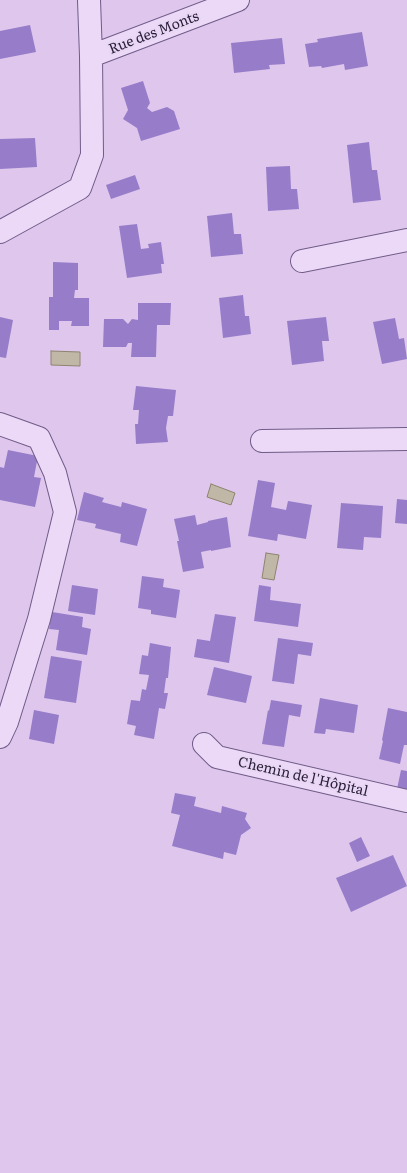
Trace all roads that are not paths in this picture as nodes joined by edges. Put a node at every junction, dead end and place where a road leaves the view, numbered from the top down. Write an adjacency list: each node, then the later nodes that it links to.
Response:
1 (89, 0): 3 (street, Rue des Monts)
2 (238, 0): 3 (street, Rue des Monts)
3 (91, 56): 4 (street, Rue des Monts)
4 (0, 232)
5 (407, 240): 6 (street)
6 (302, 261)
7 (0, 424): 10 (street)
8 (407, 439): 9 (street)
9 (262, 441)
10 (0, 737)
11 (204, 744): 12 (street, Chemin de l'Hôpital)
12 (407, 801)

